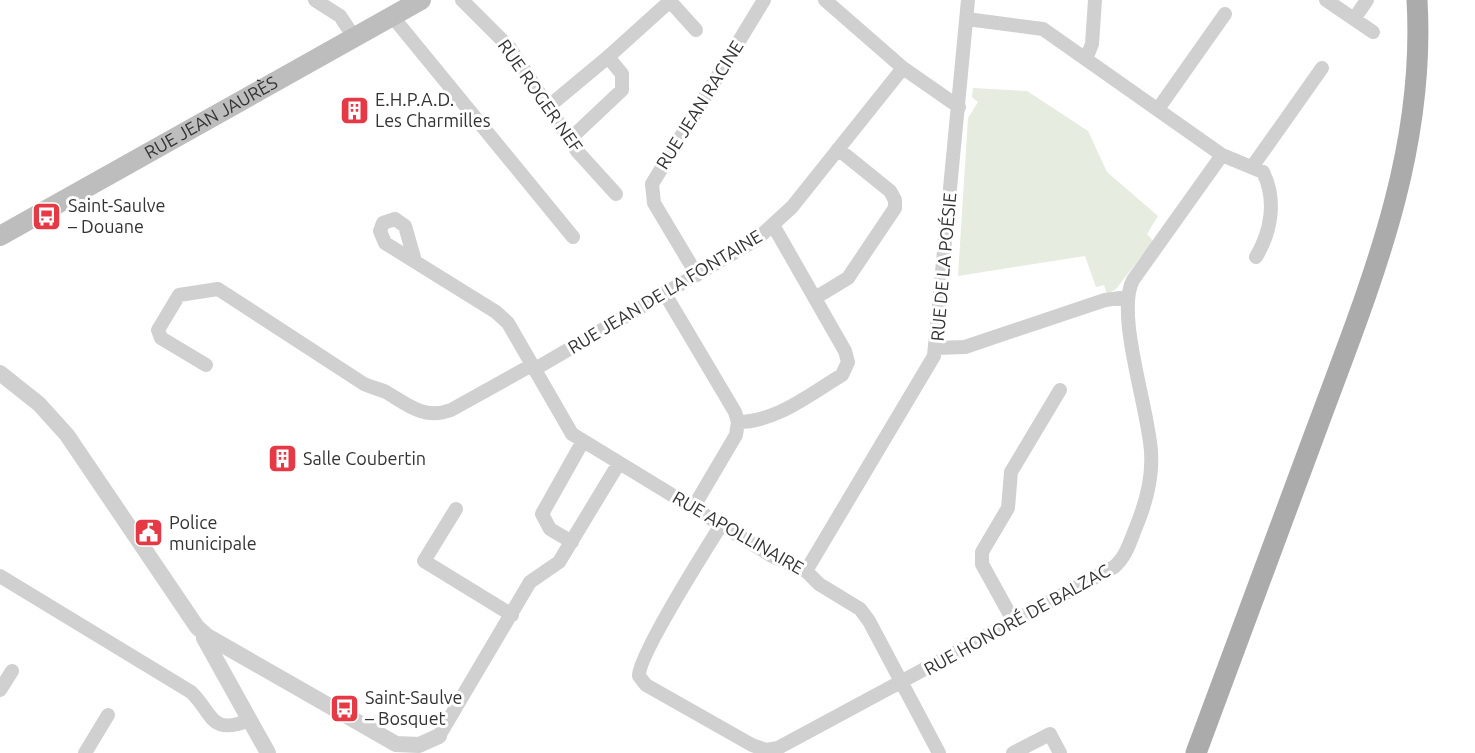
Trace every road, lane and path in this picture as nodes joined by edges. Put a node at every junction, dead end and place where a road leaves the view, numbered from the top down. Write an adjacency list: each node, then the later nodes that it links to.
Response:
1 (315, 0): 18 (street)
2 (421, 0): 12 (main road, RUE JEAN JAURÈS)
3 (462, 0): 23 (street, RUE ROGER NEF)
4 (764, 0): 36 (street, RUE JEAN RACINE)
5 (825, 0): 21 (street)
6 (968, 0): 14 (street, RUE DE LA POÉSIE)
7 (1095, 0): 20 (street)
8 (1326, 0): 15 (street)
9 (1367, 0): 15 (street)
10 (1417, 0): 72 (main road)
11 (670, 1): 16 (street); 19 (street)
12 (396, 8): 18 (main road, RUE JEAN JAURÈS); 33 (street)
13 (1225, 14): 25 (street)
14 (966, 19): 20 (street); 24 (street, RUE DE LA POÉSIE)
15 (1353, 19): 17 (street)
16 (696, 30)
17 (1373, 32)
18 (351, 33): 32 (main road, RUE JEAN JAURÈS)
19 (608, 57): 23 (street); 26 (street)
20 (1086, 58): 25 (street)
21 (903, 68): 24 (street); 27 (street, RUE JEAN DE LA FONTAINE)
22 (1322, 68): 29 (street)
23 (548, 107): 26 (street, RUE ROGER NEF)
24 (958, 107): 40 (street, RUE DE LA POÉSIE)
25 (1158, 109): 28 (street)
26 (569, 140): 30 (street, RUE ROGER NEF)
27 (838, 149): 31 (street, RUE JEAN DE LA FONTAINE); 39 (street)
28 (1222, 155): 29 (street); 38 (street, RUE HONORÉ DE BALZAC)
29 (1252, 167): 34 (street)
30 (616, 194)
31 (773, 225): 36 (street, RUE JEAN DE LA FONTAINE); 39 (street)
32 (1, 228)
33 (573, 237)
34 (1256, 257)
35 (415, 261): 42 (street, RUE APOLLINAIRE)
36 (697, 275): 37 (street, RUE JEAN DE LA FONTAINE)
37 (665, 294): 42 (street, RUE JEAN DE LA FONTAINE); 45 (street)
38 (1128, 297): 40 (street); 55 (street, RUE HONORÉ DE BALZAC)
39 (815, 298): 45 (street)
40 (936, 348): 52 (street, RUE DE LA POÉSIE)
41 (206, 365): 42 (street, RUE JEAN DE LA FONTAINE)
42 (533, 367): 46 (street, RUE APOLLINAIRE)
43 (0, 373): 56 (street)
44 (1060, 390): 55 (street)
45 (738, 422): 48 (street)
46 (583, 441): 47 (street, RUE APOLLINAIRE); 51 (street)
47 (618, 463): 48 (street, RUE APOLLINAIRE); 51 (street)
48 (693, 508): 50 (street, RUE APOLLINAIRE)
49 (456, 509): 54 (street)
50 (721, 525): 52 (street, RUE APOLLINAIRE); 66 (street)
51 (572, 542): 54 (street)
52 (806, 571): 60 (street, RUE APOLLINAIRE)
53 (0, 576): 63 (street)
54 (512, 615): 64 (street)
55 (1014, 622): 60 (street, RUE HONORÉ DE BALZAC)
56 (197, 627): 57 (street); 58 (street)
57 (238, 656): 58 (street); 65 (street)
58 (223, 669): 63 (street)
59 (12, 671): 61 (street)
60 (902, 682): 66 (street, RUE HONORÉ DE BALZAC); 69 (street, RUE APOLLINAIRE)
61 (0, 690)
62 (108, 715): 67 (street)
63 (250, 720): 68 (street)
64 (439, 736): 65 (street)
65 (412, 750)
66 (779, 751)
67 (85, 753)
68 (268, 753)
69 (939, 753)
70 (1013, 753): 71 (street)
71 (1060, 753)
72 (1196, 753)

